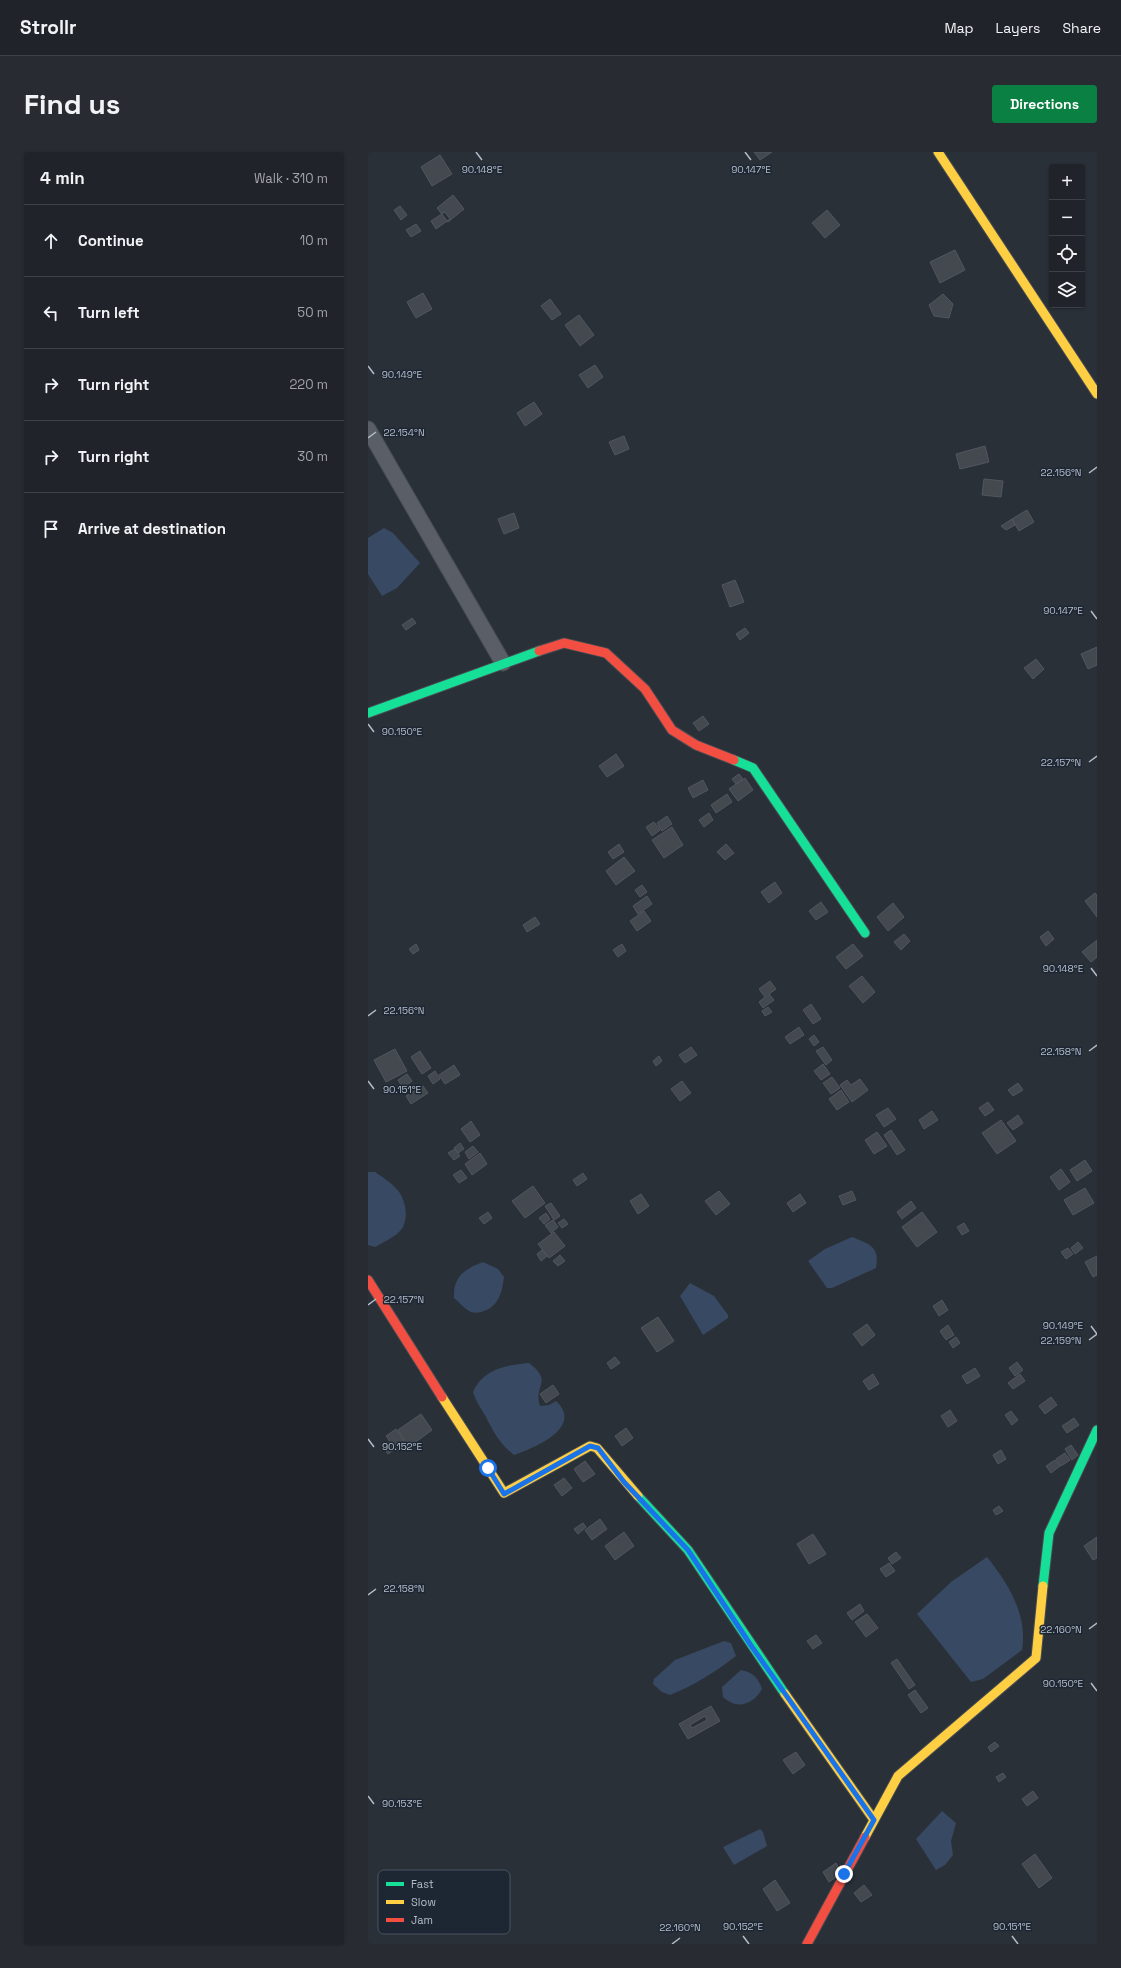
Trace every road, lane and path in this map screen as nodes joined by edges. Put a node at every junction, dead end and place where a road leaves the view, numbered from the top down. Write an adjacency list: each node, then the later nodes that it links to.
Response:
1 (938, 152): 2 (street)
2 (1097, 394)
3 (368, 429): 4 (street)
4 (503, 663): 5 (street); 6 (street)
5 (368, 713)
6 (865, 933)
7 (368, 1280): 9 (street)
8 (1097, 1430): 9 (street)
9 (874, 1820): 10 (street)
10 (807, 1944)

